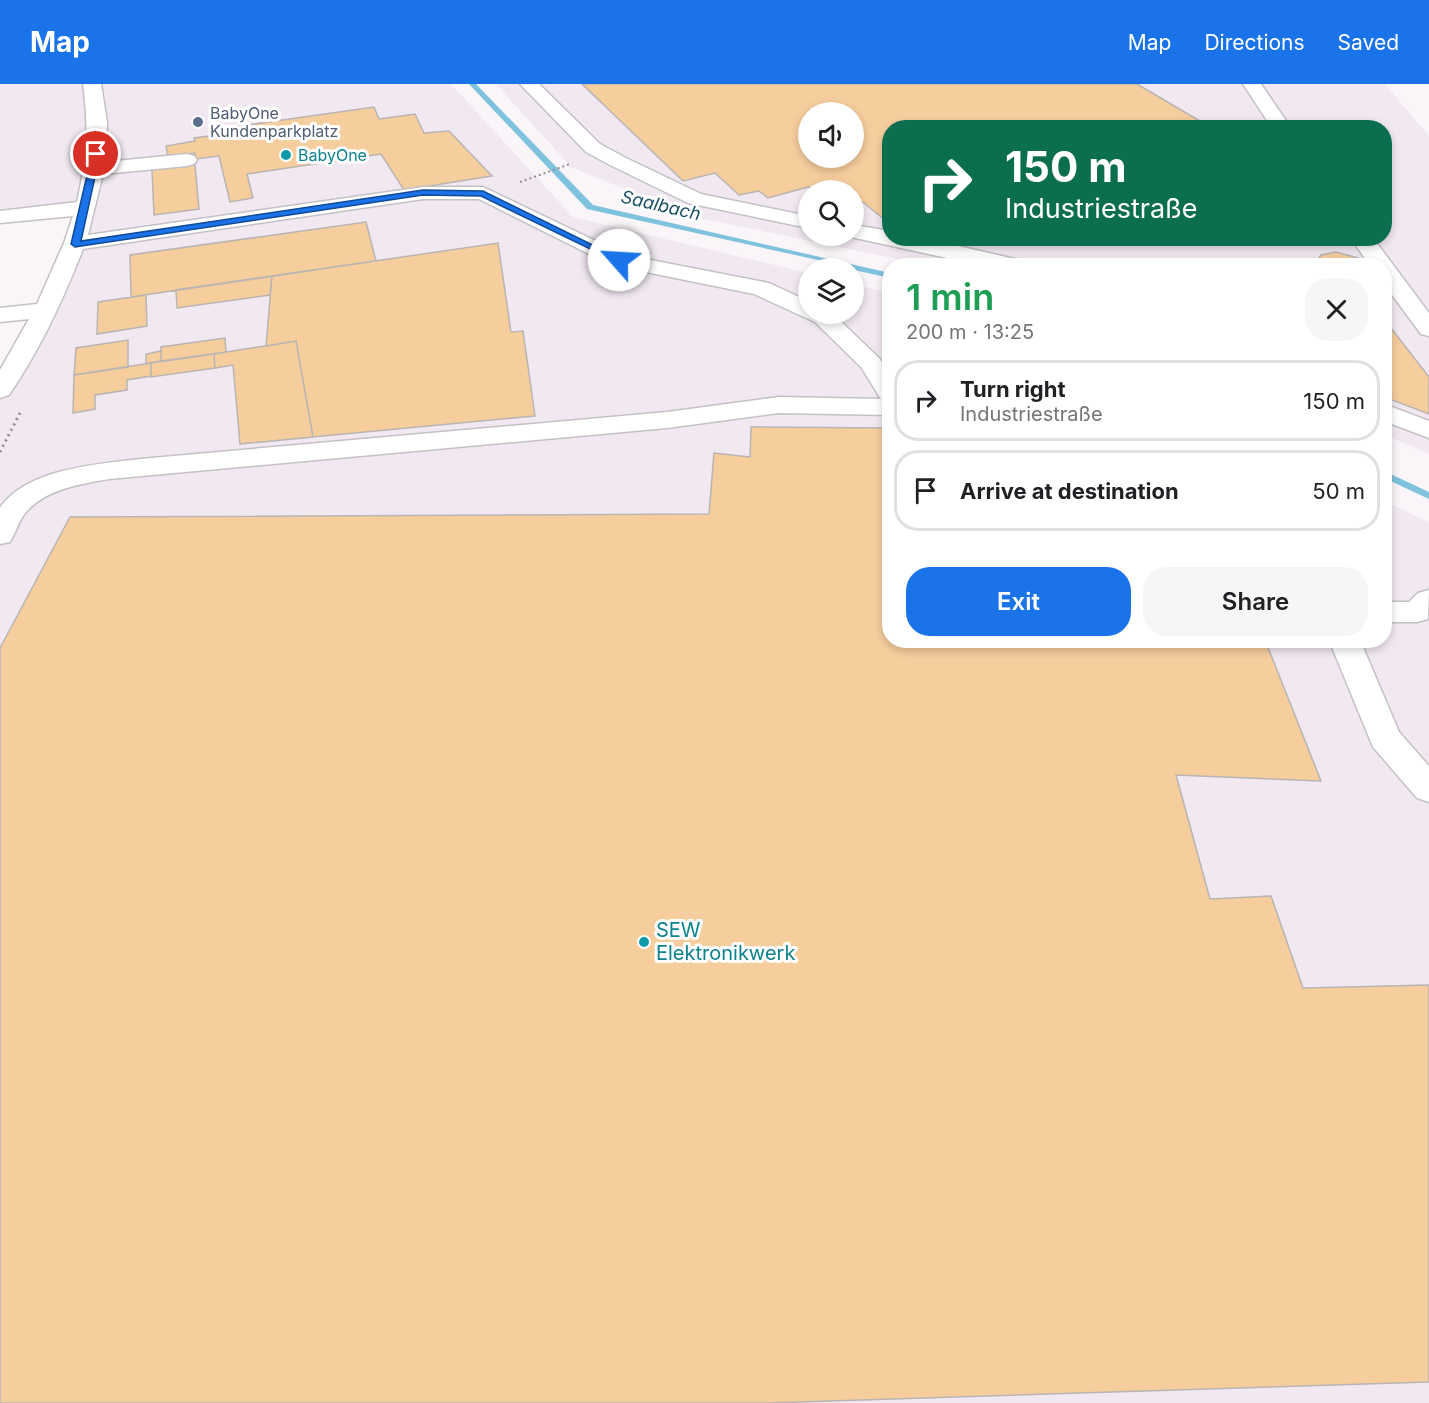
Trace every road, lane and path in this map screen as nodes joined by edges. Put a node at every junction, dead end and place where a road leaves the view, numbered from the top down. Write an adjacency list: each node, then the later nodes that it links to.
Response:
1 (92, 84): 7 (street)
2 (529, 84): 11 (street)
3 (1252, 84): 4 (street)
4 (1277, 120)
5 (187, 160): 7 (street)
6 (565, 166): 8 (path)
7 (94, 169): 9 (street)
8 (540, 175)
9 (85, 207): 10 (street); 14 (street)
10 (0, 217)
11 (798, 220)
12 (864, 233): 13 (street)
13 (882, 236)
14 (75, 244): 18 (street); 19 (street)
15 (926, 246): 16 (street)
16 (980, 258)
17 (1392, 282): 22 (street)
18 (798, 305)
19 (46, 310): 20 (street); 24 (street)
20 (0, 315)
21 (830, 324): 23 (street)
22 (1429, 329)
23 (882, 382)
24 (0, 390)
25 (882, 407): 28 (street)
26 (1392, 415): 27 (street)
27 (1429, 430)
28 (0, 535)
29 (1429, 600): 30 (street)
30 (1392, 612)
31 (1347, 648): 32 (street)
32 (1429, 789)

